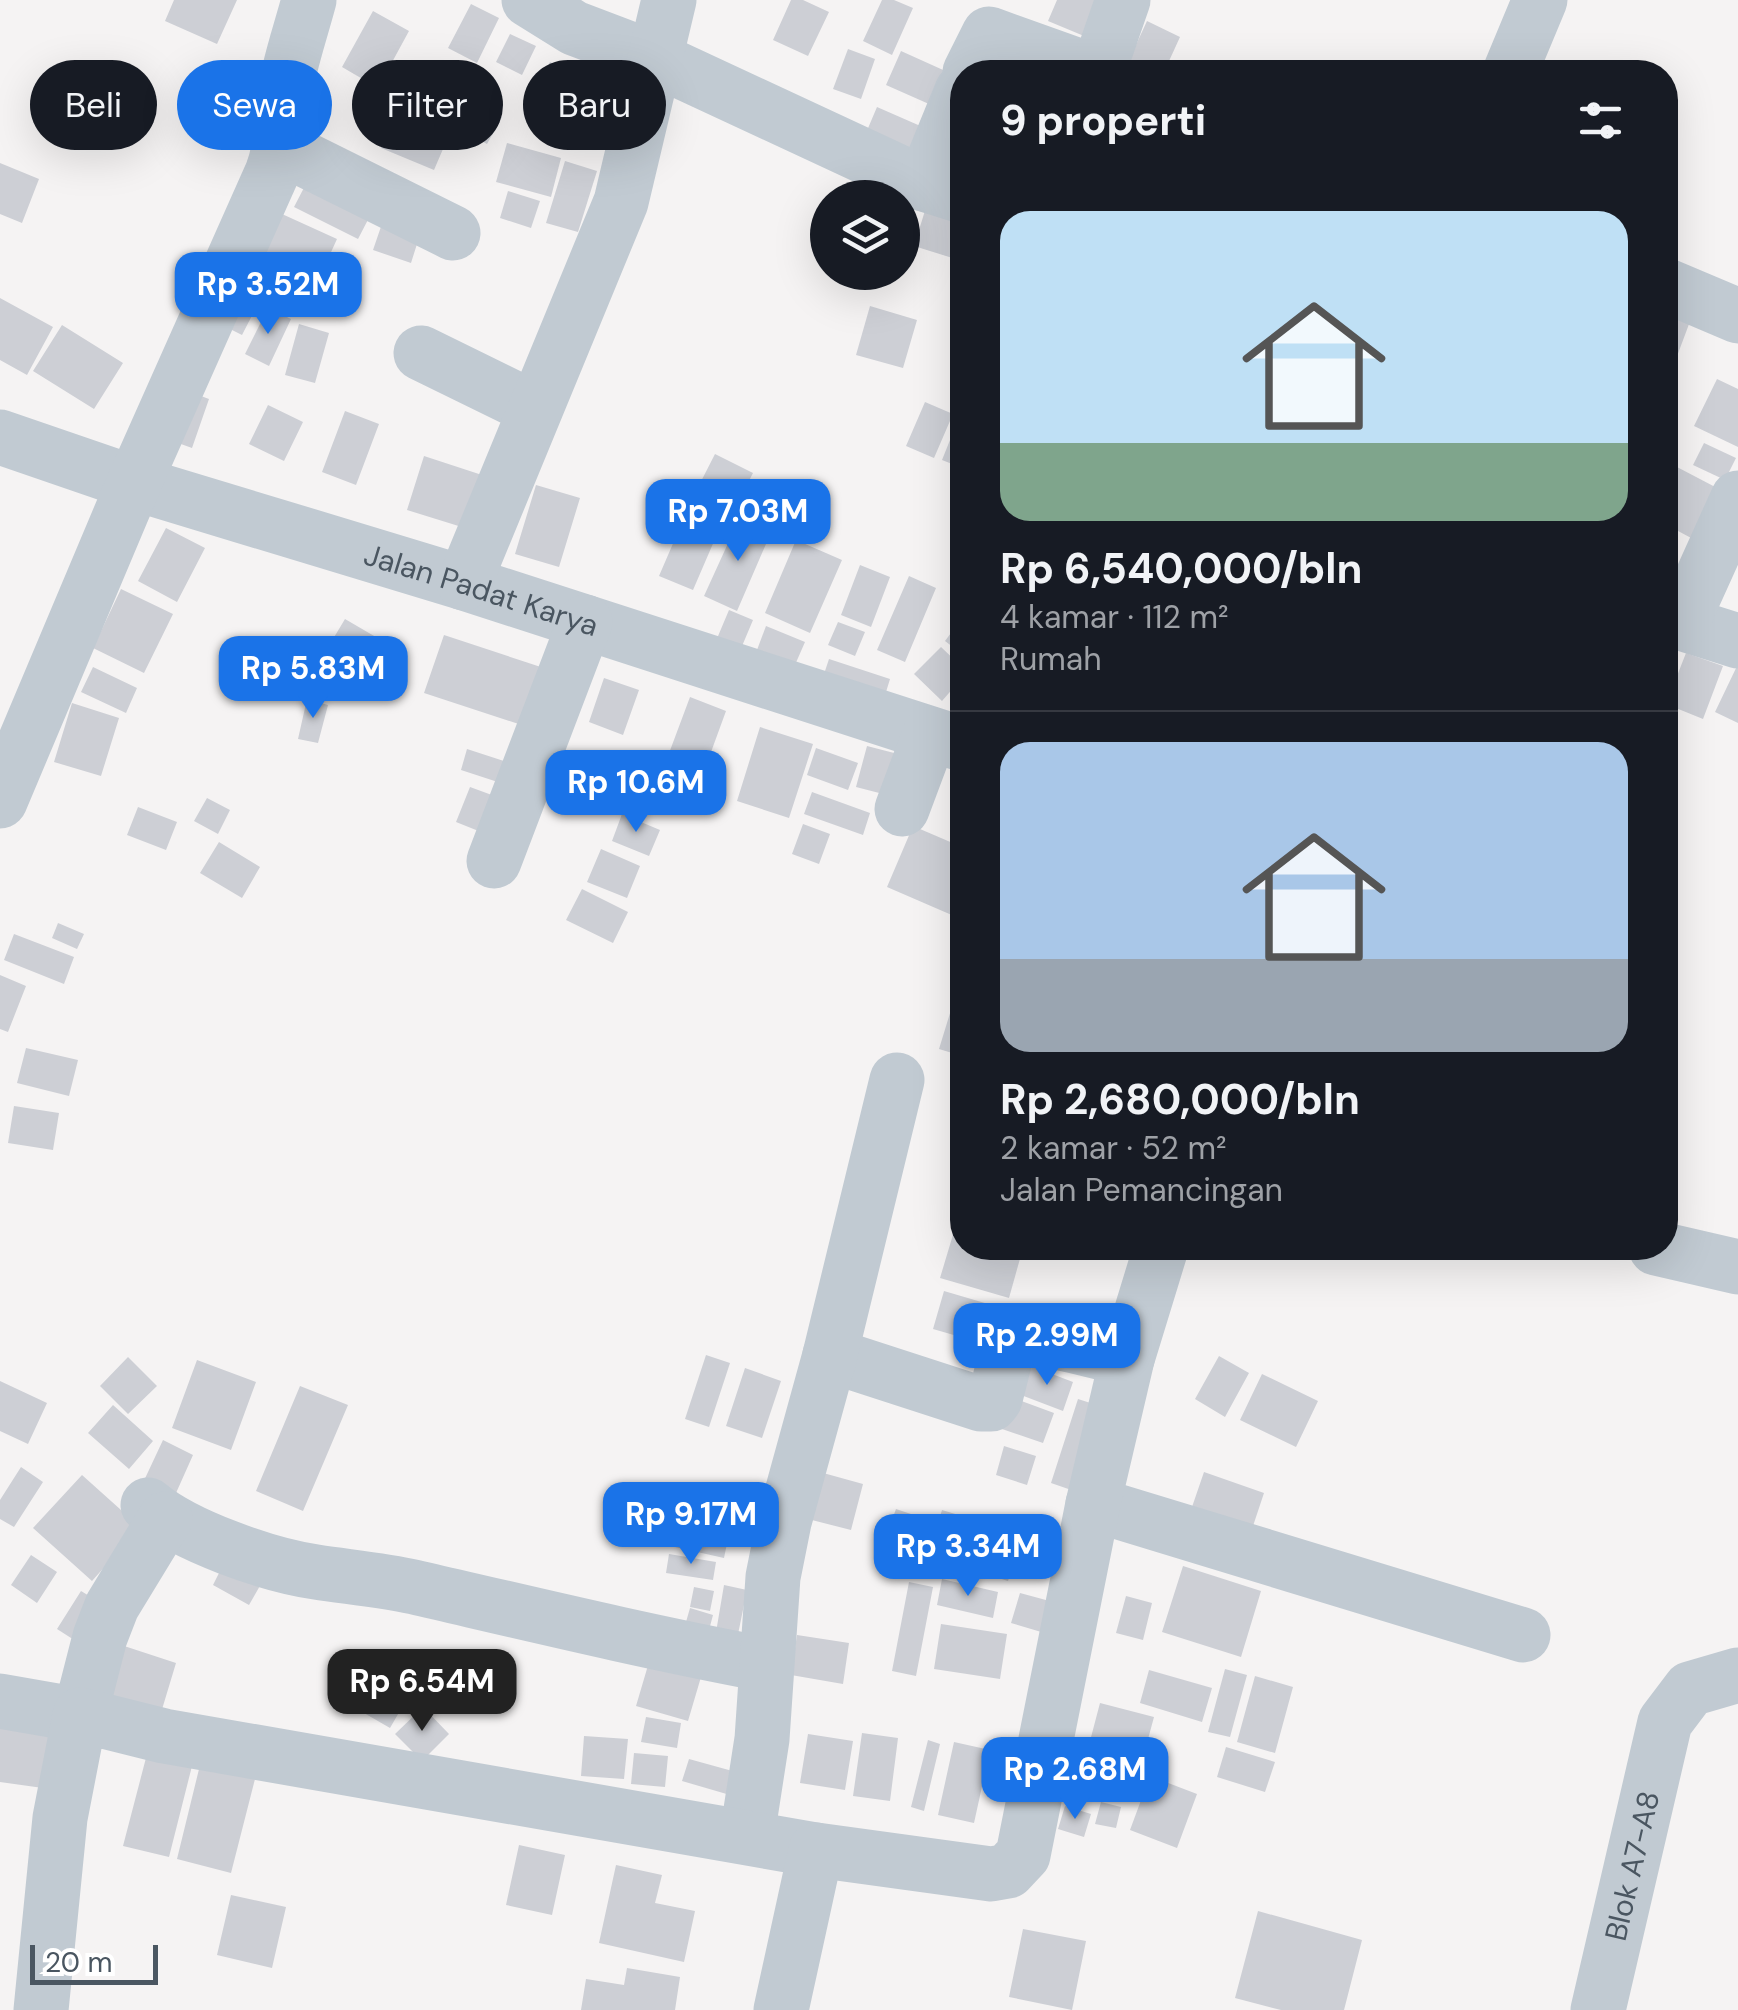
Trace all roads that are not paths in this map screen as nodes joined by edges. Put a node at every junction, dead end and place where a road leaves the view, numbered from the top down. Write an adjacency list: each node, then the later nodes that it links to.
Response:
1 (310, 0): 7 (street)
2 (529, 0): 6 (street)
3 (669, 0): 6 (street)
4 (1123, 0): 10 (street)
5 (1540, 0): 11 (street)
6 (653, 58): 15 (street); 20 (street)
7 (294, 60)
8 (976, 60): 9 (street)
9 (1062, 60)
10 (1100, 60)
11 (1515, 60)
12 (281, 150): 22 (street)
13 (286, 150): 16 (street)
14 (950, 154): 15 (street)
15 (943, 190)
16 (453, 233)
17 (1678, 291): 18 (street)
18 (1738, 316)
19 (421, 353): 20 (street)
20 (536, 409): 24 (street)
21 (0, 437): 22 (street, Jalan Padat Karya)
22 (134, 484): 24 (street, Jalan Padat Karya); 30 (street)
23 (1738, 498): 25 (street)
24 (464, 583): 27 (street, Jalan Padat Karya)
25 (1678, 612)
26 (1678, 621): 28 (street)
27 (584, 622): 29 (street, Jalan Padat Karya); 32 (street)
28 (1738, 641)
29 (946, 739): 31 (street)
30 (0, 801)
31 (902, 809)
32 (494, 861)
33 (897, 1080): 37 (street)
34 (1678, 1253): 36 (street)
35 (1157, 1260): 38 (street)
36 (1738, 1267)
37 (830, 1355): 38 (street); 41 (street)
38 (1126, 1359): 39 (street)
39 (1093, 1504): 40 (street); 46 (street)
40 (1522, 1635)
41 (764, 1664): 44 (street); 45 (street)
42 (1738, 1675): 49 (street, Blok A7-A8)
43 (0, 1701): 44 (street)
44 (80, 1715): 45 (street); 47 (street)
45 (747, 1836): 46 (street)
46 (816, 1850): 48 (street)
47 (42, 2010)
48 (781, 2010)
49 (1598, 2010)

